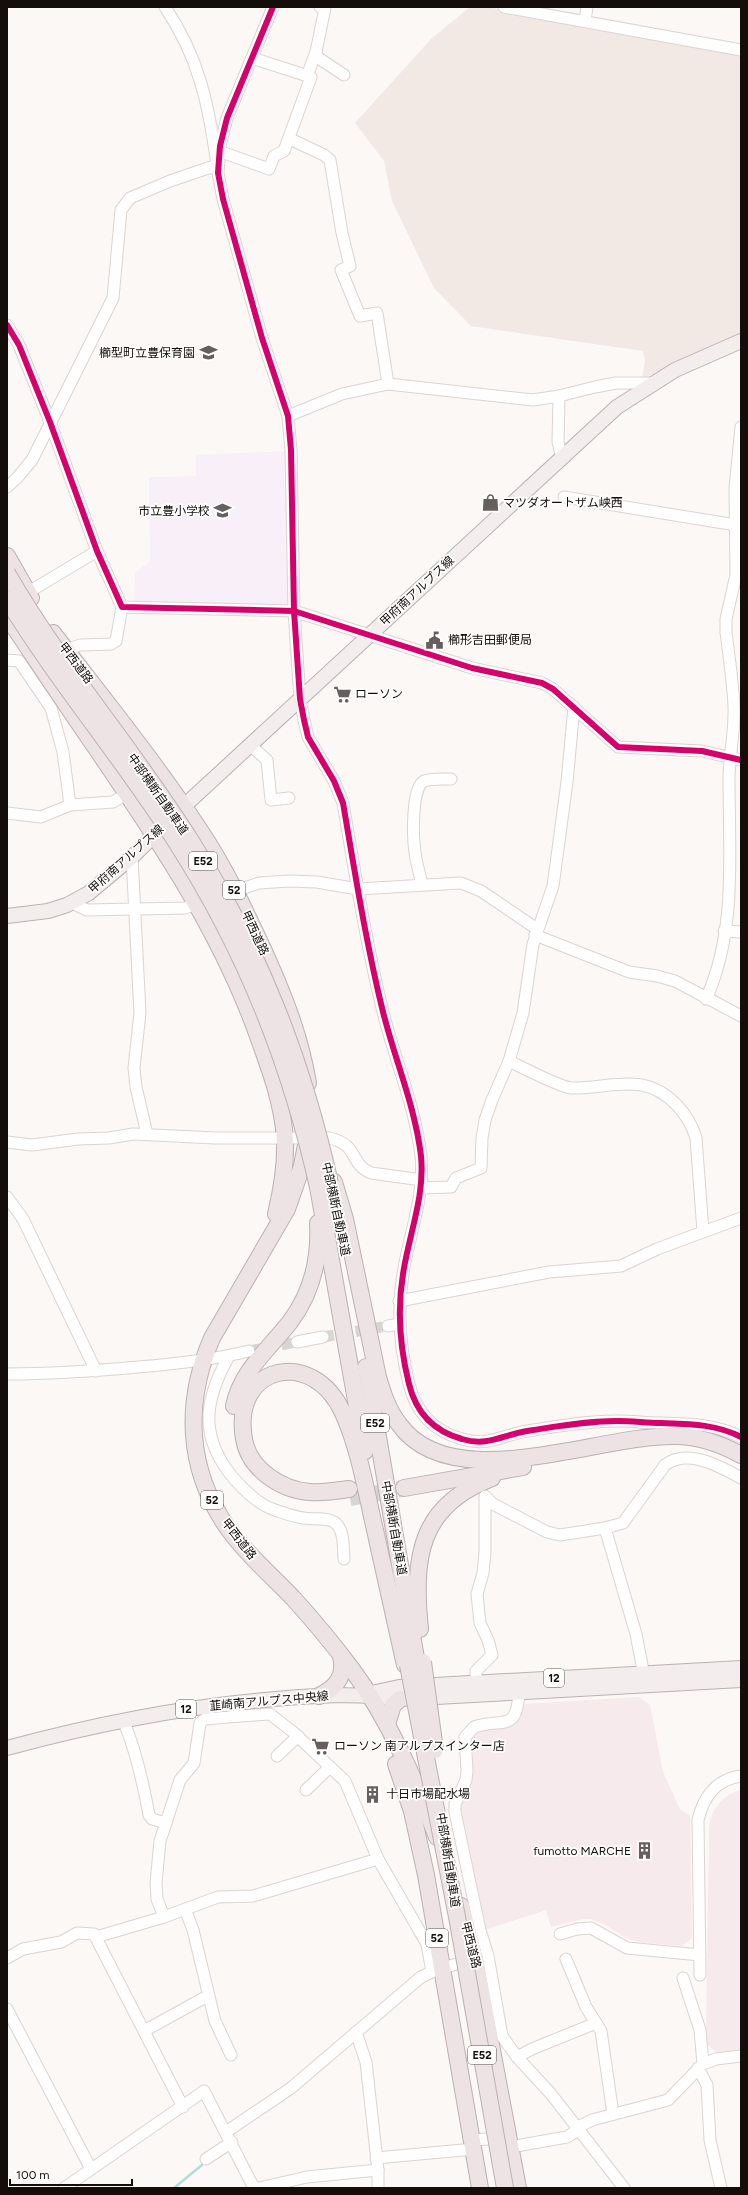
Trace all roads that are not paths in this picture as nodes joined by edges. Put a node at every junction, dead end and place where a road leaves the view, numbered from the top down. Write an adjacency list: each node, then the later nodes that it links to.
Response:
1 (165, 7): 14 (street)
2 (272, 7): 9 (street)
3 (320, 7): 8 (street)
4 (504, 7): 6 (street)
5 (587, 7): 6 (street)
6 (585, 21): 7 (street)
7 (741, 50)
8 (316, 52): 10 (street); 11 (street)
9 (252, 58): 10 (street); 13 (street)
10 (307, 76): 12 (street)
11 (344, 76)
12 (290, 139): 13 (street); 18 (street)
13 (219, 152): 14 (street)
14 (217, 165): 20 (street); 21 (street)
15 (7, 325): 21 (street)
16 (741, 341): 17 (main road, 甲府南アルプス線)
17 (651, 383): 19 (street); 23 (main road, 甲府南アルプス線)
18 (388, 384): 19 (street); 20 (street)
19 (559, 396): 23 (street)
20 (288, 416): 34 (street)
21 (50, 422): 24 (street); 27 (street)
22 (741, 427): 26 (street)
23 (562, 458): 36 (main road, 甲府南アルプス線)
24 (7, 487)
25 (564, 497): 26 (street)
26 (736, 525): 41 (street)
27 (97, 551): 30 (street); 33 (street)
28 (7, 556): 30 (highway, 甲西道路 / 52)
29 (7, 573): 70 (highway, 中部横断自動車道 / E52, bridge)
30 (28, 593): 32 (street); 37 (highway, 甲西道路 / 52)
31 (7, 598): 70 (highway, 中部横断自動車道 / E52, bridge)
32 (7, 602)
33 (122, 607): 34 (street); 37 (street)
34 (294, 611): 36 (street); 39 (street)
35 (7, 616): 45 (highway, 甲西道路 / 52)
36 (370, 636): 39 (main road, 甲府南アルプス線); 40 (street)
37 (66, 650): 48 (highway, 甲西道路 / 52)
38 (7, 660): 47 (street)
39 (300, 699): 42 (main road, 甲府南アルプス線); 53 (street)
40 (574, 707): 43 (street); 60 (street)
41 (737, 728): 43 (street)
42 (250, 745): 46 (street); 48 (main road, 甲府南アルプス線)
43 (736, 759): 59 (street)
44 (451, 779): 52 (street)
45 (128, 793): 47 (street); 50 (highway, 甲西道路 / 52)
46 (289, 798)
47 (70, 805): 49 (street)
48 (183, 807): 50 (main road, 甲府南アルプス線); 54 (highway, 甲西道路 / 52)
49 (7, 814)
50 (155, 835): 51 (main road, 甲府南アルプス線); 56 (highway, 甲西道路 / 52)
51 (132, 857): 55 (main road, 甲府南アルプス線); 57 (street)
52 (422, 885): 53 (street); 60 (street)
53 (358, 889): 54 (street); 69 (street)
54 (235, 891): 67 (highway, 甲西道路 / 52)
55 (72, 904): 57 (street); 58 (main road, 甲府南アルプス線)
56 (196, 904): 57 (street); 66 (highway, 甲西道路 / 52)
57 (135, 909): 65 (street)
58 (7, 916)
59 (724, 931): 61 (street); 62 (street)
60 (536, 932): 62 (street); 64 (street)
61 (741, 932)
62 (706, 999): 63 (street)
63 (741, 1016)
64 (509, 1061): 69 (street); 73 (street)
65 (147, 1134): 66 (street); 68 (street)
66 (284, 1139): 67 (street); 74 (highway, 甲西道路 / 52)
67 (308, 1139): 69 (street); 74 (highway, 甲西道路 / 52)
68 (7, 1142)
69 (422, 1184): 75 (street)
70 (324, 1185): 87 (highway); 94 (highway, 中部横断自動車道 / E52); 94 (highway)
71 (7, 1197): 83 (street)
72 (741, 1218): 73 (street)
73 (704, 1231): 75 (street)
74 (253, 1266): 82 (highway, 甲西道路 / 52)
75 (399, 1301): 76 (street)
76 (400, 1324): 77 (street); 85 (street)
77 (388, 1326)
78 (323, 1337): 79 (street)
79 (296, 1342)
80 (249, 1351): 81 (street)
81 (229, 1356): 82 (street); 92 (street)
82 (202, 1360): 83 (street); 93 (highway, 甲西道路 / 52)
83 (96, 1371): 84 (street)
84 (7, 1374)
85 (741, 1437)
86 (741, 1455): 87 (highway)
87 (519, 1464): 88 (highway); 90 (highway); 94 (highway)
88 (741, 1464)
89 (741, 1478): 91 (street)
90 (404, 1484)
91 (605, 1528): 96 (street); 98 (street)
92 (344, 1559)
93 (342, 1656): 100 (highway, 甲西道路 / 52); 101 (highway)
94 (413, 1664): 116 (highway, 中部横断自動車道 / E52, bridge); 116 (highway, 中部横断自動車道 / E52, bridge)
95 (741, 1668): 96 (main road, 12)
96 (644, 1680): 97 (main road, 12); 98 (main road, 12); 99 (main road, 12)
97 (741, 1680)
98 (476, 1682): 100 (main road, 12)
99 (519, 1693): 102 (main road, 12); 121 (street)
100 (368, 1694): 101 (main road, 韮崎南アルプス中央線 / 12); 102 (main road, 12); 105 (highway, 甲西道路 / 52); 123 (highway, 甲西道路 / 52)
101 (319, 1696): 103 (main road, 韮崎南アルプス中央線 / 12)
102 (400, 1699): 105 (highway)
103 (239, 1709): 104 (main road, 韮崎南アルプス中央線 / 12); 106 (street); 112 (street)
104 (123, 1720): 107 (main road, 韮崎南アルプス中央線 / 12); 112 (street)
105 (387, 1724): 121 (highway, 甲西道路 / 52)
106 (298, 1736): 108 (street); 109 (street)
107 (7, 1748)
108 (277, 1756)
109 (330, 1767): 111 (street); 113 (street)
110 (741, 1776): 119 (street)
111 (306, 1790)
112 (166, 1823): 115 (street)
113 (378, 1859): 114 (street); 123 (street)
114 (185, 1909): 115 (street); 126 (street)
115 (164, 1917): 118 (street)
116 (458, 1922): 151 (highway, 中部横断自動車道 / E52, bridge)
117 (560, 1934): 119 (street)
118 (96, 1937): 120 (street); 129 (street)
119 (700, 1955): 124 (street)
120 (7, 1958)
121 (482, 1958): 123 (street); 132 (street); 140 (highway, 甲西道路 / 52)
122 (566, 1959): 128 (street)
123 (437, 1970): 130 (street); 141 (highway, 甲西道路 / 52)
124 (700, 1975)
125 (683, 1978): 134 (street)
126 (208, 1997): 129 (street); 131 (street)
127 (7, 2009): 144 (street)
128 (596, 2023): 132 (street); 136 (street)
129 (144, 2031): 135 (street)
130 (356, 2032): 138 (street); 142 (street)
131 (231, 2055)
132 (517, 2056): 137 (street)
133 (741, 2056): 134 (street)
134 (700, 2066): 136 (street); 154 (street)
135 (183, 2107): 138 (street); 144 (street)
136 (612, 2114): 137 (street)
137 (577, 2129): 140 (street); 153 (street)
138 (226, 2132): 139 (street)
139 (232, 2142): 143 (street); 147 (street)
140 (509, 2142): 141 (street); 152 (highway, 甲西道路 / 52)
141 (473, 2144): 142 (street); 150 (highway, 甲西道路 / 52)
142 (376, 2158): 145 (street)
143 (206, 2159)
144 (91, 2169): 146 (street)
145 (378, 2170): 148 (street); 149 (street)
146 (64, 2188)
147 (254, 2188)
148 (259, 2188)
149 (378, 2188)
150 (480, 2188)
151 (504, 2188)
152 (518, 2188)
153 (624, 2188)
154 (721, 2188)

